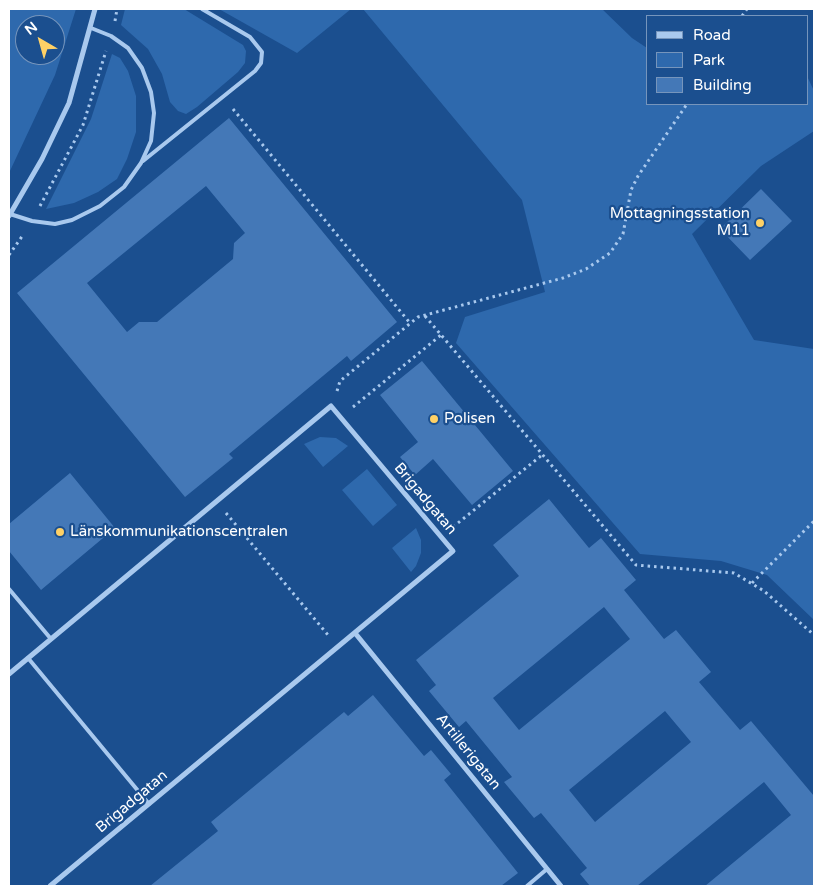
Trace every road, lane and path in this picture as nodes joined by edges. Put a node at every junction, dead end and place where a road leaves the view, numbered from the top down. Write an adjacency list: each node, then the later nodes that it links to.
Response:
1 (95, 9): 3 (street)
2 (202, 9): 4 (lane)
3 (91, 28): 6 (lane); 7 (street)
4 (223, 97): 6 (lane); 9 (path)
5 (686, 105): 8 (path)
6 (141, 163): 7 (lane)
7 (9, 215)
8 (425, 316): 9 (path); 10 (path)
9 (410, 323): 11 (path)
10 (441, 335): 12 (path); 13 (path)
11 (331, 406): 12 (street, Brigadgatan); 14 (street)
12 (341, 417): 16 (street, Brigadgatan)
13 (542, 455): 16 (path); 17 (path)
14 (216, 501): 21 (street); 22 (path)
15 (814, 521): 17 (path)
16 (441, 537): 19 (street, Brigadgatan)
17 (752, 583): 20 (path)
18 (9, 589): 21 (lane)
19 (355, 632): 22 (street, Brigadgatan); 26 (street, Artillerigatan)
20 (814, 635)
21 (51, 639): 23 (street)
22 (338, 647): 25 (street, Brigadgatan)
23 (28, 658): 24 (street); 25 (lane)
24 (9, 674)
25 (149, 804): 27 (street, Brigadgatan)
26 (547, 869): 28 (lane); 29 (street, Artillerigatan)
27 (50, 886)
28 (527, 886)
29 (562, 886)

